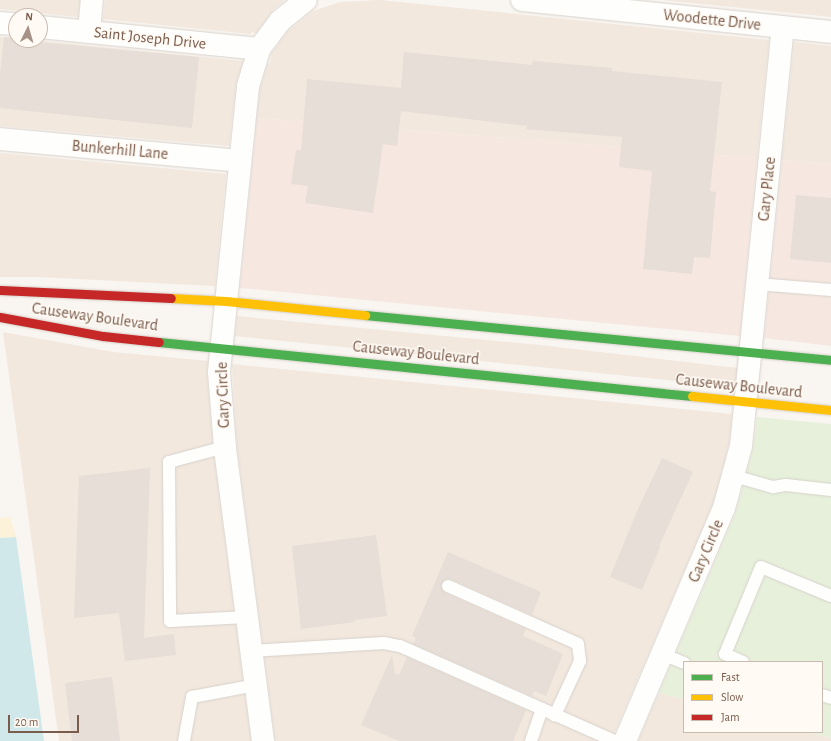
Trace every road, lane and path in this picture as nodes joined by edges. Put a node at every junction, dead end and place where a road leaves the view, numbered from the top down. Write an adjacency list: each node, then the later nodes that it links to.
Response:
1 (92, 0): 7 (street)
2 (306, 0): 9 (street)
3 (522, 0): 4 (street, Woodette Drive)
4 (629, 6): 5 (street, Woodette Drive)
5 (783, 27): 8 (street, Woodette Drive); 12 (street, Gary Place)
6 (48, 28): 7 (street, Saint Joseph Drive)
7 (89, 32): 9 (street, Saint Joseph Drive)
8 (831, 32)
9 (259, 49): 11 (street, Gary Circle)
10 (0, 139): 11 (street, Bunkerhill Lane)
11 (240, 161): 15 (street, Gary Circle)
12 (757, 284): 14 (lane); 18 (street, Gary Place)
13 (0, 290): 15 (street, Causeway Boulevard)
14 (831, 290)
15 (226, 301): 17 (street, Gary Circle); 18 (street, Causeway Boulevard)
16 (0, 317): 17 (street, Causeway Boulevard)
17 (222, 349): 20 (street, Causeway Boulevard); 22 (street, Gary Circle)
18 (751, 351): 19 (street, Causeway Boulevard); 20 (street, Gary Circle)
19 (831, 360)
20 (746, 401): 21 (street, Causeway Boulevard); 23 (street, Gary Circle)
21 (831, 410)
22 (225, 447): 27 (street, Gary Circle); 27 (lane)
23 (734, 476): 24 (lane); 29 (street, Gary Circle)
24 (831, 490)
25 (448, 586): 35 (lane)
26 (831, 596): 30 (lane)
27 (247, 617): 28 (street, Gary Circle)
28 (251, 651): 33 (street, Gary Circle); 34 (lane)
29 (662, 654): 32 (lane); 40 (street, Gary Circle)
30 (723, 658): 31 (lane)
31 (738, 661)
32 (683, 663)
33 (257, 685): 36 (lane); 37 (street, Gary Circle)
34 (542, 709): 35 (lane); 38 (lane)
35 (554, 714): 39 (lane)
36 (184, 741)
37 (263, 741)
38 (531, 741)
39 (614, 741)
40 (625, 741)

